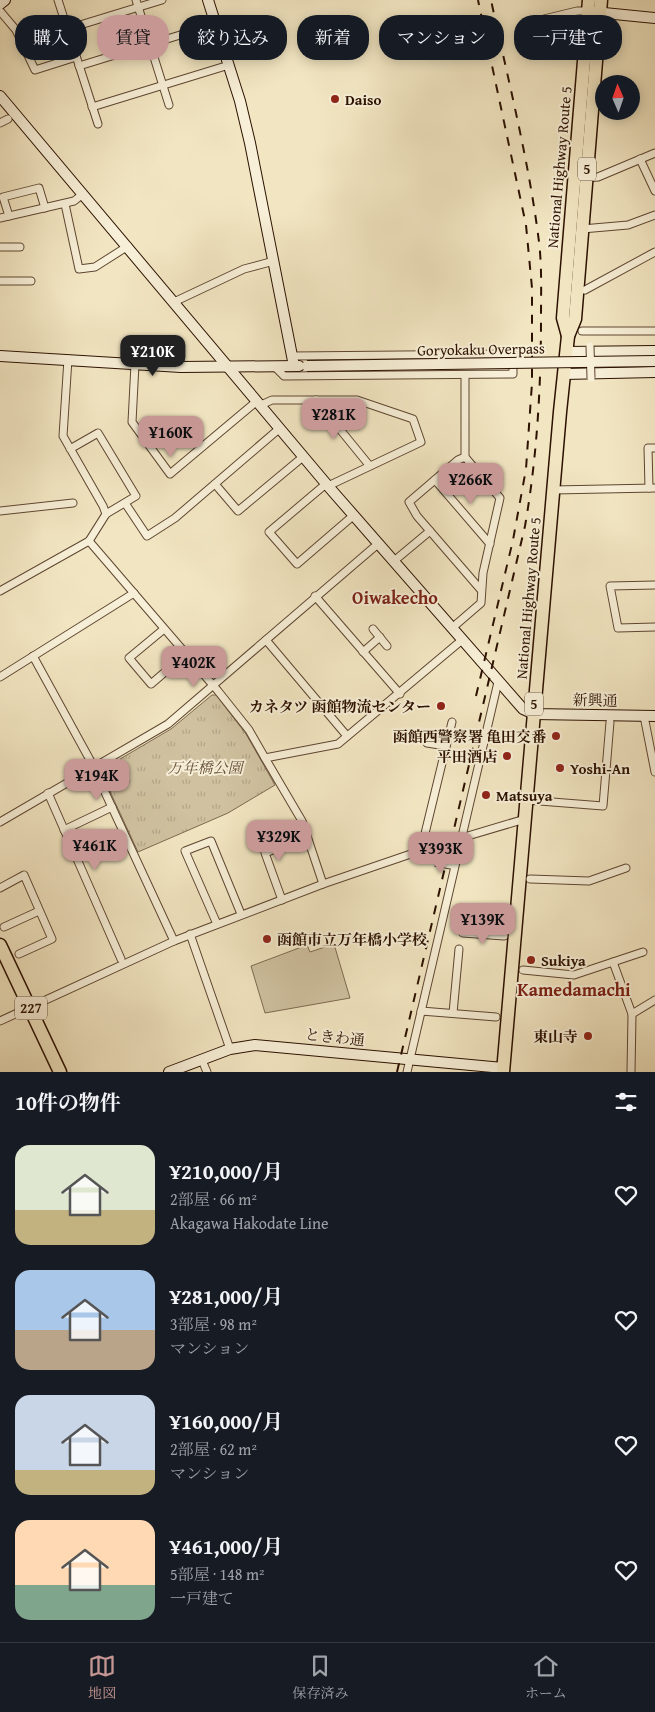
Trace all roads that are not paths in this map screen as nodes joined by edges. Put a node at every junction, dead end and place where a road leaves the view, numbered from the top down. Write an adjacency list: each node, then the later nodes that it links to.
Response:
1 (6, 0): 5 (street)
2 (58, 0): 9 (street)
3 (162, 0): 6 (street)
4 (208, 0): 10 (street)
5 (0, 4)
6 (137, 4): 13 (street)
7 (594, 6): 11 (street); 12 (street); 33 (highway, National Highway Route 5 / 5)
8 (0, 11): 14 (street)
9 (63, 15)
10 (213, 15)
11 (560, 15)
12 (655, 18)
13 (87, 22)
14 (15, 29)
15 (30, 60): 16 (street)
16 (67, 60)
17 (77, 60): 23 (street)
18 (98, 60): 23 (street)
19 (155, 60): 24 (street)
20 (227, 60): 22 (street)
21 (584, 60): 53 (highway, National Highway Route 5 / 5)
22 (229, 65): 24 (street); 46 (street)
23 (79, 66): 27 (street)
24 (163, 86): 26 (street); 27 (street)
25 (0, 96): 35 (street)
26 (169, 105)
27 (92, 107): 30 (street)
28 (8, 119): 29 (street)
29 (0, 123)
30 (98, 124)
31 (655, 153): 32 (street)
32 (640, 159): 33 (street); 34 (street)
33 (586, 178): 41 (highway, National Highway Route 5 / 5)
34 (655, 190)
35 (83, 194): 36 (street); 42 (street)
36 (65, 204): 37 (street); 42 (street)
37 (45, 208): 39 (street); 39 (street)
38 (655, 215): 41 (street)
39 (9, 216): 40 (street)
40 (0, 218)
41 (582, 229): 53 (highway, National Highway Route 5 / 5)
42 (128, 246): 50 (street)
43 (0, 247): 44 (street)
44 (20, 247)
45 (655, 252): 49 (street)
46 (274, 261): 50 (street); 59 (street)
47 (0, 281): 48 (street)
48 (31, 281)
49 (585, 290)
50 (174, 302): 62 (street)
51 (655, 331): 52 (street)
52 (582, 332)
53 (568, 336): 56 (highway, National Highway Route 5 / 5)
54 (590, 346): 67 (street, bridge)
55 (655, 351): 56 (street)
56 (566, 352): 65 (highway, National Highway Route 5 / 5)
57 (0, 356): 58 (street, Goryokaku Overpass)
58 (68, 359): 61 (street, Goryokaku Overpass); 72 (street)
59 (293, 361): 60 (street, Goryokaku Overpass, bridge); 63 (street, Goryokaku Overpass); 66 (street)
60 (655, 361)
61 (135, 364): 62 (street, Goryokaku Overpass); 69 (street)
62 (227, 366): 63 (street, Goryokaku Overpass); 69 (street)
63 (274, 366): 66 (street)
64 (655, 372): 65 (street)
65 (564, 374): 80 (highway, National Highway Route 5 / 5)
66 (465, 375): 74 (street)
67 (591, 378)
68 (316, 400): 69 (street); 75 (street); 75 (street)
69 (259, 403): 70 (street)
70 (280, 428): 73 (street); 77 (street)
71 (655, 448): 79 (street)
72 (70, 449): 82 (street); 84 (street)
73 (304, 456): 77 (street); 78 (street)
74 (465, 457): 76 (street); 89 (street)
75 (369, 465): 78 (street)
76 (435, 480): 86 (street); 89 (street)
77 (215, 484): 82 (street)
78 (328, 484): 85 (street); 85 (street)
79 (652, 488): 80 (street)
80 (553, 490): 111 (highway, National Highway Route 5 / 5)
81 (73, 503): 83 (street)
82 (125, 503): 84 (street)
83 (0, 511)
84 (106, 514): 87 (street)
85 (354, 515): 88 (street)
86 (430, 531): 90 (street); 92 (street)
87 (89, 541): 93 (street); 94 (street)
88 (379, 543): 90 (street); 95 (street)
89 (490, 544): 92 (street)
90 (394, 561): 97 (street)
91 (655, 585): 96 (street)
92 (481, 590): 97 (street)
93 (0, 591)
94 (134, 593): 98 (street); 106 (street)
95 (315, 596): 101 (street); 104 (street)
96 (655, 627)
97 (452, 628): 102 (street)
98 (164, 629): 105 (street); 105 (street)
99 (373, 629): 100 (street)
100 (380, 637): 103 (street); 104 (street)
101 (266, 640): 109 (street); 115 (street)
102 (462, 640): 108 (street); 110 (street)
103 (387, 646)
104 (363, 652): 110 (street)
105 (186, 654): 109 (street)
106 (33, 656): 107 (street); 119 (street)
107 (0, 676)
108 (498, 682): 111 (street); 128 (street)
109 (213, 686): 118 (street); 119 (street)
110 (400, 694): 115 (street)
111 (534, 714): 112 (street, 新興通); 122 (highway, National Highway Route 5 / 5)
112 (650, 716): 120 (street)
113 (452, 722): 117 (street)
114 (610, 722): 122 (street)
115 (347, 736): 118 (street)
116 (427, 743): 117 (street)
117 (446, 746): 130 (street)
118 (265, 758): 127 (street)
119 (94, 767): 121 (street); 123 (street)
120 (655, 772)
121 (48, 793): 125 (street); 126 (street)
122 (527, 800): 124 (highway, National Highway Route 5 / 5)
123 (112, 808): 126 (street); 145 (street)
124 (525, 819): 128 (street); 162 (highway, National Highway Route 5 / 5)
125 (0, 822)
126 (64, 830): 150 (street)
127 (307, 837): 135 (street); 137 (street)
128 (461, 838): 155 (street)
129 (437, 845): 130 (street)
130 (421, 850): 135 (street)
131 (435, 862): 132 (street, bridge)
132 (451, 865)
133 (626, 868): 134 (street)
134 (530, 879)
135 (323, 884): 137 (street)
136 (0, 888): 138 (street)
137 (282, 900): 139 (street)
138 (39, 911): 141 (street); 149 (street)
139 (241, 914): 140 (street); 140 (street)
140 (217, 924): 143 (street)
141 (4, 927)
142 (464, 933): 144 (street)
143 (190, 934): 145 (street); 160 (street)
144 (504, 936)
145 (174, 941): 154 (street)
146 (0, 945): 154 (highway, 227)
147 (459, 949): 156 (street)
148 (643, 952): 151 (street)
149 (19, 954)
150 (121, 959)
151 (614, 962): 152 (street); 157 (street)
152 (523, 970)
153 (655, 1000): 157 (street)
154 (30, 1006): 159 (street); 163 (highway, 227)
155 (421, 1011): 156 (street); 161 (street)
156 (453, 1013): 158 (street)
157 (632, 1014): 166 (street)
158 (496, 1016)
159 (0, 1021)
160 (230, 1049): 161 (street, ときわ通); 164 (street, ときわ通)
161 (410, 1060): 162 (street, ときわ通); 165 (street)
162 (503, 1070)
163 (60, 1072)
164 (169, 1072)
165 (407, 1072)
166 (631, 1072)

